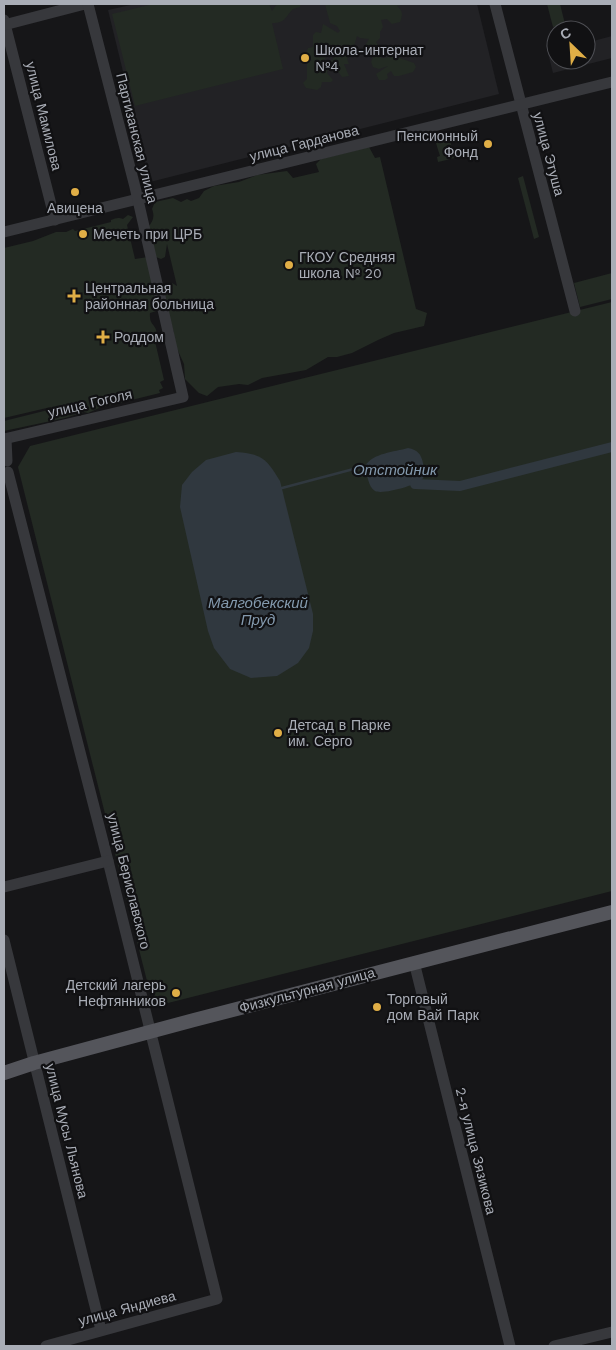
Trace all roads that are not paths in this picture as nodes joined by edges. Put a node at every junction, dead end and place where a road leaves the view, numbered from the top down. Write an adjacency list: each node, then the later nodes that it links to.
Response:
1 (86, 4): 3 (street); 6 (street, Партизанская улица)
2 (495, 4): 5 (street, улица Этуша)
3 (4, 23): 7 (street, улица Мамилова)
4 (612, 82): 5 (street, улица Гарданова)
5 (520, 104): 6 (street, улица Гарданова); 9 (street, улица Этуша)
6 (138, 200): 7 (street, улица Гарданова); 10 (street, Партизанская улица)
7 (55, 220): 8 (street, улица Гарданова)
8 (4, 232)
9 (576, 311)
10 (183, 397): 11 (street, улица Гоголя)
11 (5, 439): 12 (street, улица Бериславского)
12 (108, 860): 13 (street); 17 (street, улица Бериславского)
13 (4, 887)
14 (612, 912): 16 (main road, Физкультурная улица)
15 (4, 940): 18 (street, улица Мусы Льянова)
16 (414, 962): 17 (main road, Физкультурная улица); 24 (street, 2-я улица Зязикова)
17 (151, 1032): 18 (main road, Физкультурная улица); 20 (street, улица Бериславского)
18 (34, 1063): 19 (main road, Физкультурная улица); 21 (street, улица Мусы Льянова)
19 (4, 1073)
20 (217, 1299): 21 (street, улица Яндиева)
21 (101, 1330): 23 (street, улица Яндиева)
22 (612, 1332): 25 (street)
23 (46, 1346)
24 (510, 1346)
25 (554, 1346)

